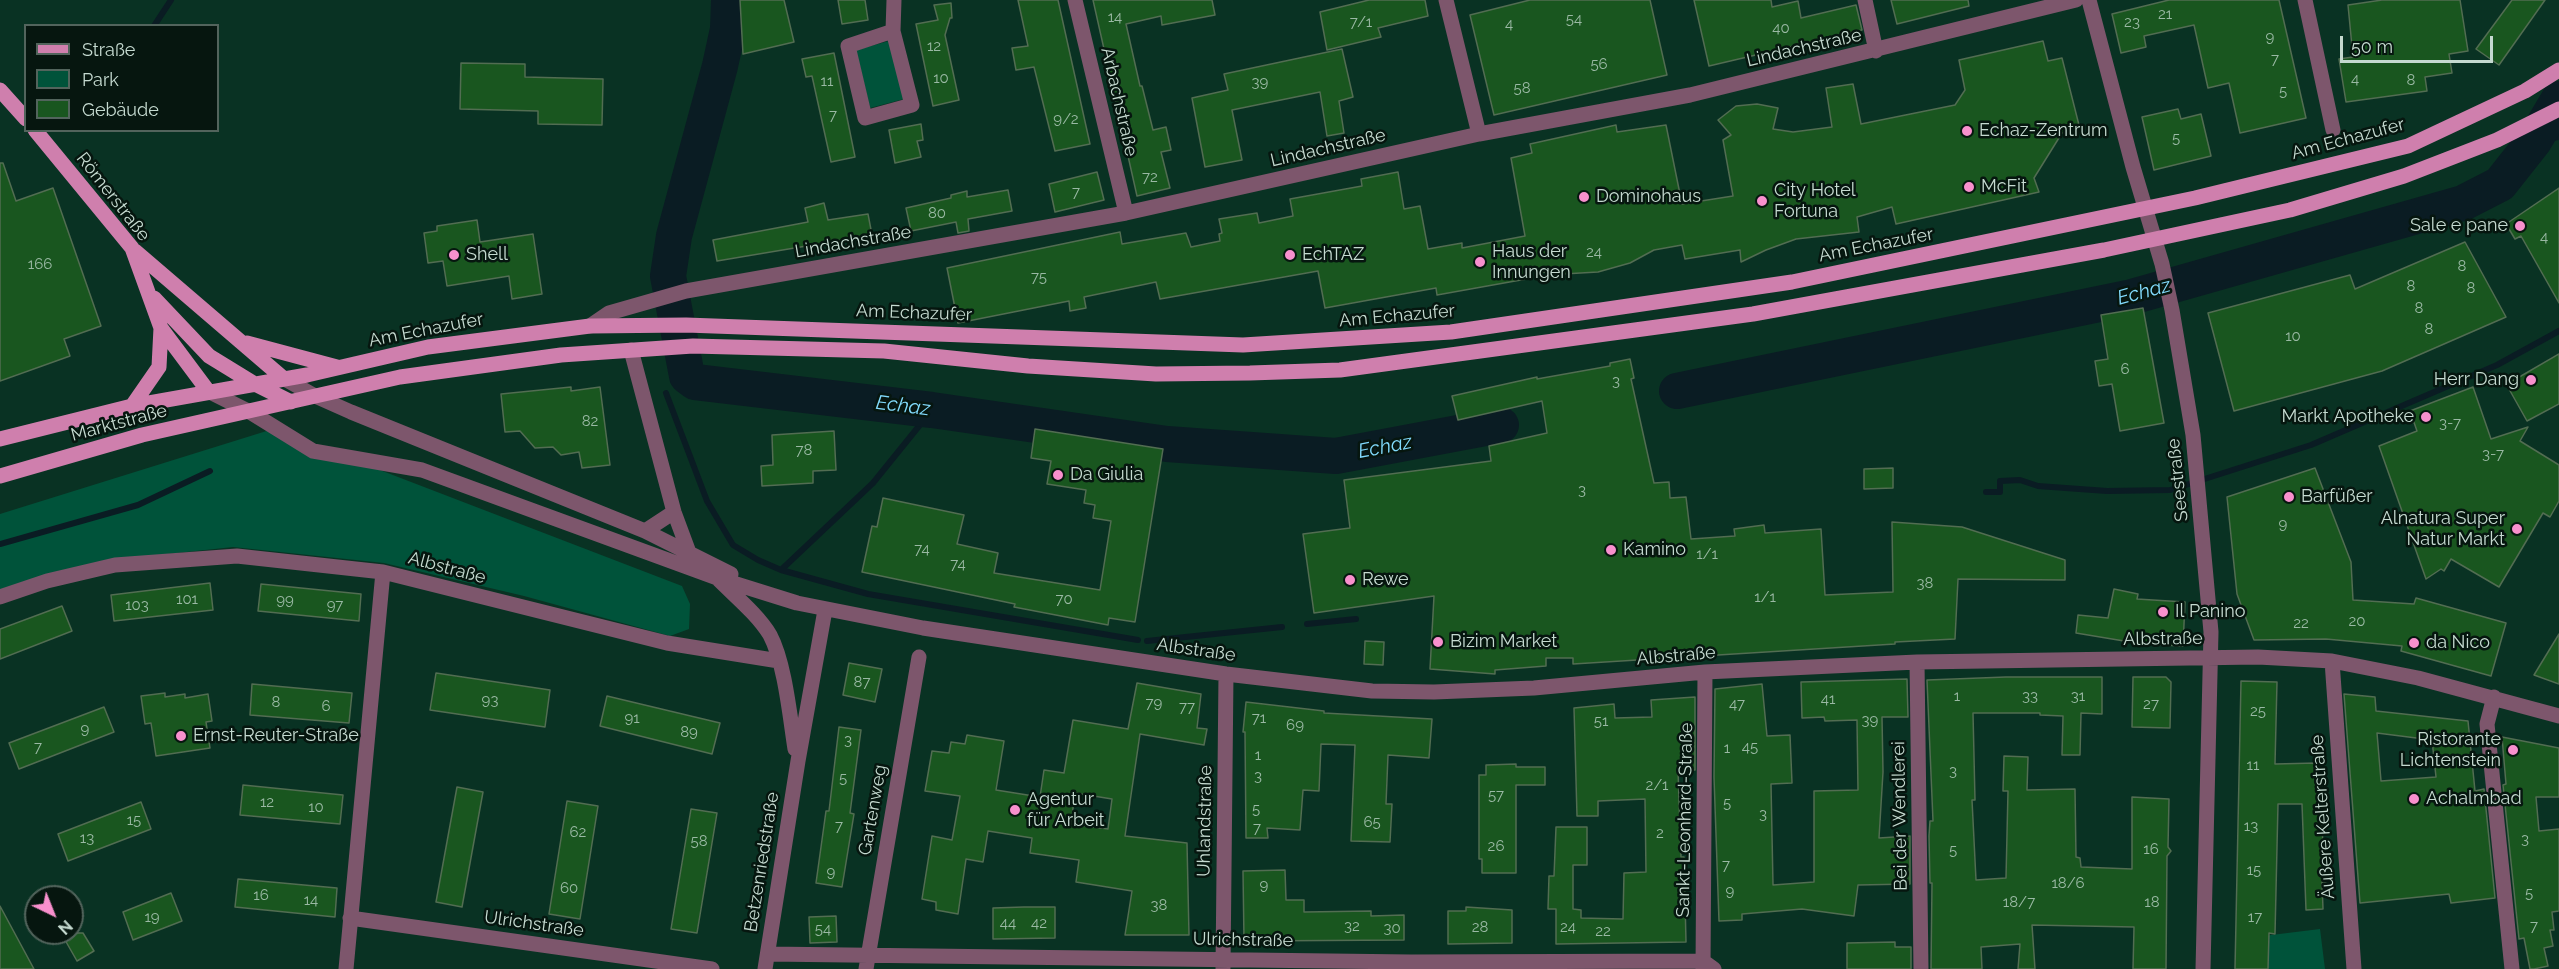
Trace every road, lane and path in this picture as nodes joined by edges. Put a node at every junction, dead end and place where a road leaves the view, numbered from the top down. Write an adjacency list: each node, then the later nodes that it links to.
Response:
1 (894, 0): 8 (street)
2 (1075, 0): 18 (street, Arbachstraße)
3 (1446, 0): 16 (street)
4 (1865, 0): 9 (street)
5 (2076, 0): 9 (street, Lindachstraße)
6 (2089, 0): 17 (street, Seestraße)
7 (2305, 0): 14 (street)
8 (893, 31): 8 (street)
9 (1876, 51): 16 (street, Lindachstraße)
10 (2559, 70): 17 (main road, Am Echazufer)
11 (0, 90): 13 (main road)
12 (2559, 109): 19 (main road)
13 (24, 117)
14 (2333, 130)
15 (37, 132): 20 (main road, Römerstraße)
16 (1479, 134): 18 (street, Lindachstraße)
17 (2146, 208): 19 (street, Seestraße); 22 (main road, Am Echazufer)
18 (1126, 213): 22 (street, Lindachstraße)
19 (2155, 239): 25 (main road); 45 (street, Seestraße)
20 (132, 248): 21 (main road, Römerstraße); 24 (main road)
21 (150, 295): 23 (main road, Römerstraße); 28 (main road, Römerstraße)
22 (590, 326): 26 (main road, Am Echazufer)
23 (161, 328): 29 (main road, Römerstraße); 32 (main road)
24 (241, 342): 26 (main road); 27 (main road)
25 (632, 350): 30 (main road); 36 (street)
26 (339, 367): 27 (main road, Am Echazufer)
27 (283, 378): 28 (main road, Am Echazufer); 30 (street, Albstraße)
28 (253, 383): 29 (main road, Am Echazufer); 31 (main road, Römerstraße)
29 (208, 391): 32 (main road, Marktstraße); 33 (street, Albstraße)
30 (315, 396): 31 (main road); 37 (street, Albstraße)
31 (291, 402): 33 (main road)
32 (132, 406): 34 (main road, Marktstraße)
33 (250, 412): 35 (main road, Marktstraße); 40 (street, Albstraße)
34 (0, 439)
35 (0, 476)
36 (674, 512): 37 (street); 38 (street)
37 (645, 531): 38 (street, Albstraße)
38 (690, 555): 42 (street, Albstraße)
39 (383, 572): 41 (street, Albstraße); 46 (street, Albstraße); 54 (street)
40 (717, 578): 42 (street, Albstraße); 46 (street, Albstraße)
41 (0, 597)
42 (796, 603): 43 (street, Albstraße)
43 (825, 610): 50 (street, Albstraße); 53 (street, Betzenriedstraße)
44 (919, 657): 56 (street, Gartenweg)
45 (2211, 658): 47 (street, Albstraße); 48 (street, Albstraße); 63 (street, Seestraße)
46 (779, 661): 53 (street, Betzenriedstraße)
47 (2332, 661): 51 (street, Albstraße); 64 (street, Äußere Kelterstraße)
48 (1917, 662): 49 (street, Albstraße); 62 (street, Bei der Wendlerei)
49 (1705, 672): 50 (street, Albstraße); 59 (street, Sankt-Leonhard-Straße)
50 (1226, 674): 57 (street, Uhlandstraße)
51 (2494, 697): 52 (street, Albstraße); 65 (street)
52 (2559, 716)
53 (798, 761): 55 (street, Betzenriedstraße)
54 (350, 918): 60 (street); 61 (street, Ulrichstraße)
55 (766, 961): 56 (street, Ulrichstraße)
56 (867, 962): 57 (street, Ulrichstraße)
57 (1223, 964): 58 (street, Ulrichstraße)
58 (1412, 966): 59 (street, Ulrichstraße)
59 (1707, 966)
60 (346, 969)
61 (712, 969)
62 (1921, 969)
63 (2203, 969)
64 (2354, 969)
65 (2512, 969)

